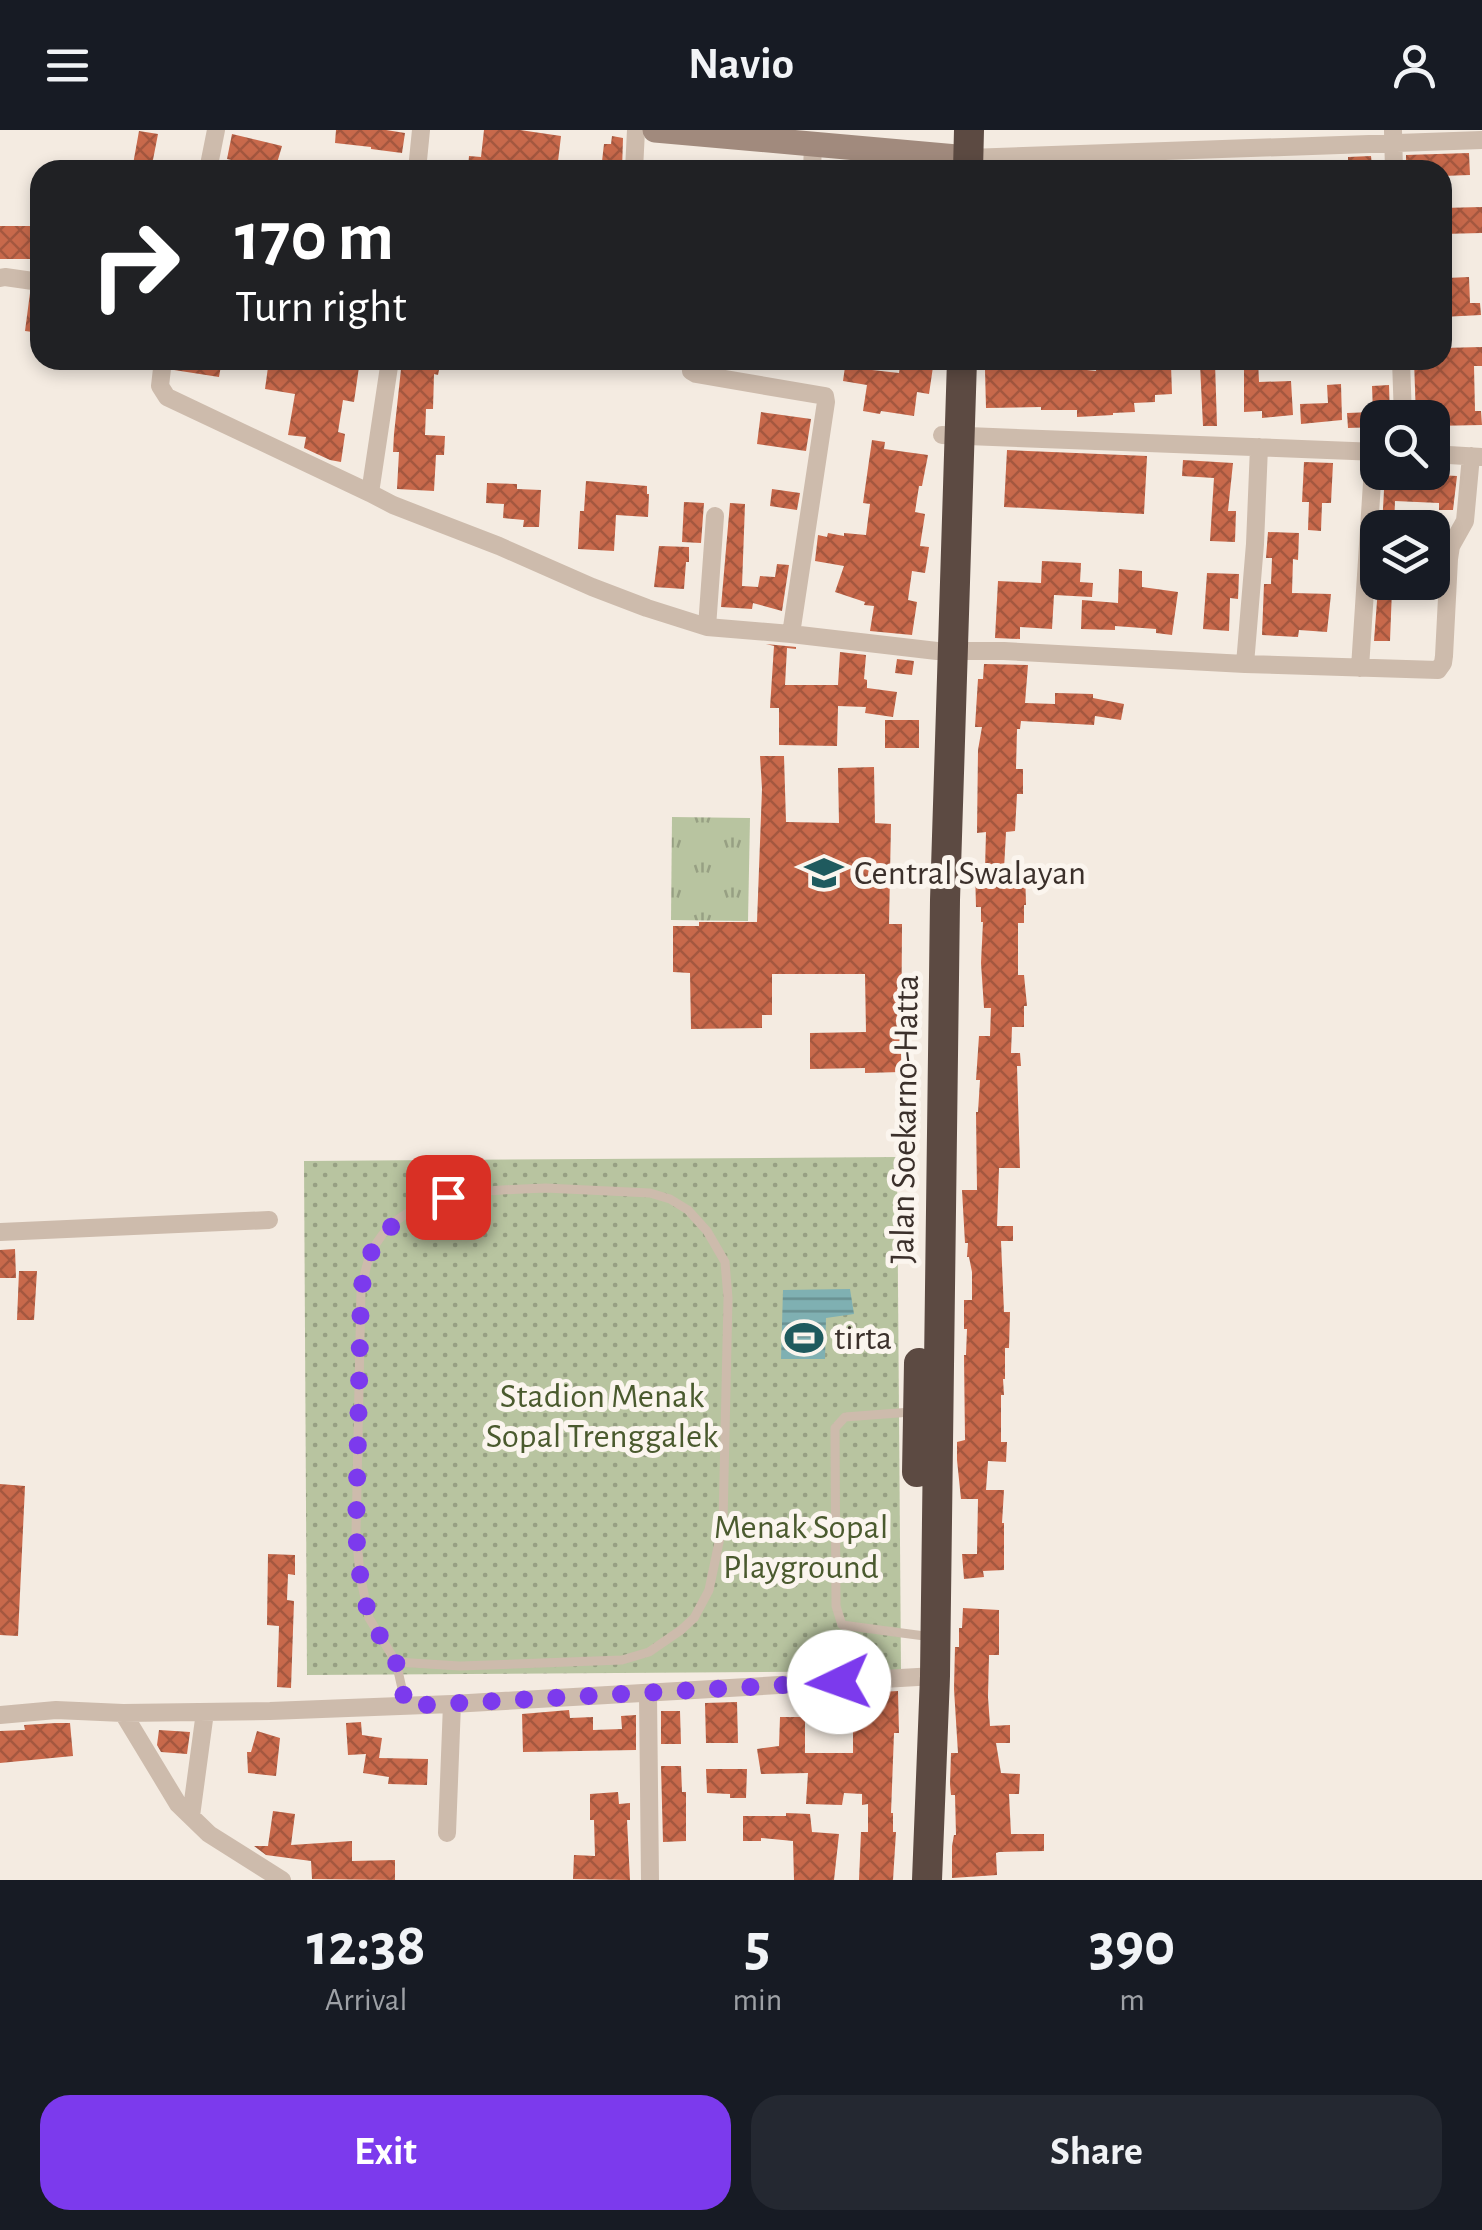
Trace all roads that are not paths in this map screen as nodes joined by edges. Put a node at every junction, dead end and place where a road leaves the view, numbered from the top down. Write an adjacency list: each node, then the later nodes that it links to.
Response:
1 (216, 130): 9 (street)
2 (422, 130): 10 (street)
3 (636, 130): 11 (street)
4 (654, 130): 7 (street)
5 (1393, 136): 6 (street); 8 (street)
6 (1482, 140)
7 (800, 147): 8 (street)
8 (959, 153)
9 (210, 160)
10 (418, 160)
11 (634, 160)
12 (0, 278): 13 (street)
13 (30, 281)
14 (162, 370): 27 (street)
15 (388, 370): 27 (street)
16 (691, 370): 30 (street)
17 (945, 370): 21 (highway, Jalan Soekarno-Hatta)
18 (961, 370): 21 (highway, Jalan Soekarno-Hatta)
19 (1401, 370): 20 (street)
20 (1402, 400)
21 (951, 436): 22 (street); 31 (highway, Jalan Soekarno-Hatta)
22 (1259, 447): 23 (street); 32 (street)
23 (1360, 451)
24 (1450, 455): 25 (street)
25 (1477, 457): 33 (street)
26 (1373, 490): 33 (street)
27 (370, 493): 29 (street)
28 (716, 516): 29 (street)
29 (707, 627): 30 (street)
30 (791, 634): 31 (street)
31 (945, 651): 32 (street); 36 (highway, Jalan Soekarno-Hatta)
32 (1246, 664): 33 (street)
33 (1360, 668)
34 (270, 1220): 35 (street)
35 (0, 1232)
36 (928, 1412): 37 (highway, Jalan Soekarno-Hatta); 37 (lane)
37 (925, 1636): 39 (highway, Jalan Soekarno-Hatta)
38 (396, 1662): 38 (lane); 42 (lane)
39 (925, 1677): 40 (street); 46 (highway, Jalan Soekarno-Hatta)
40 (648, 1694): 41 (street); 50 (street)
41 (452, 1704): 42 (street); 48 (street)
42 (406, 1706): 43 (street)
43 (205, 1712): 44 (street); 47 (street)
44 (123, 1713): 45 (street); 47 (street)
45 (0, 1715)
46 (920, 1812): 51 (highway, Jalan Soekarno-Hatta); 52 (highway, Jalan Soekarno-Hatta)
47 (191, 1816): 49 (street)
48 (447, 1834)
49 (282, 1880)
50 (650, 1880)
51 (909, 1880)
52 (928, 1880)

